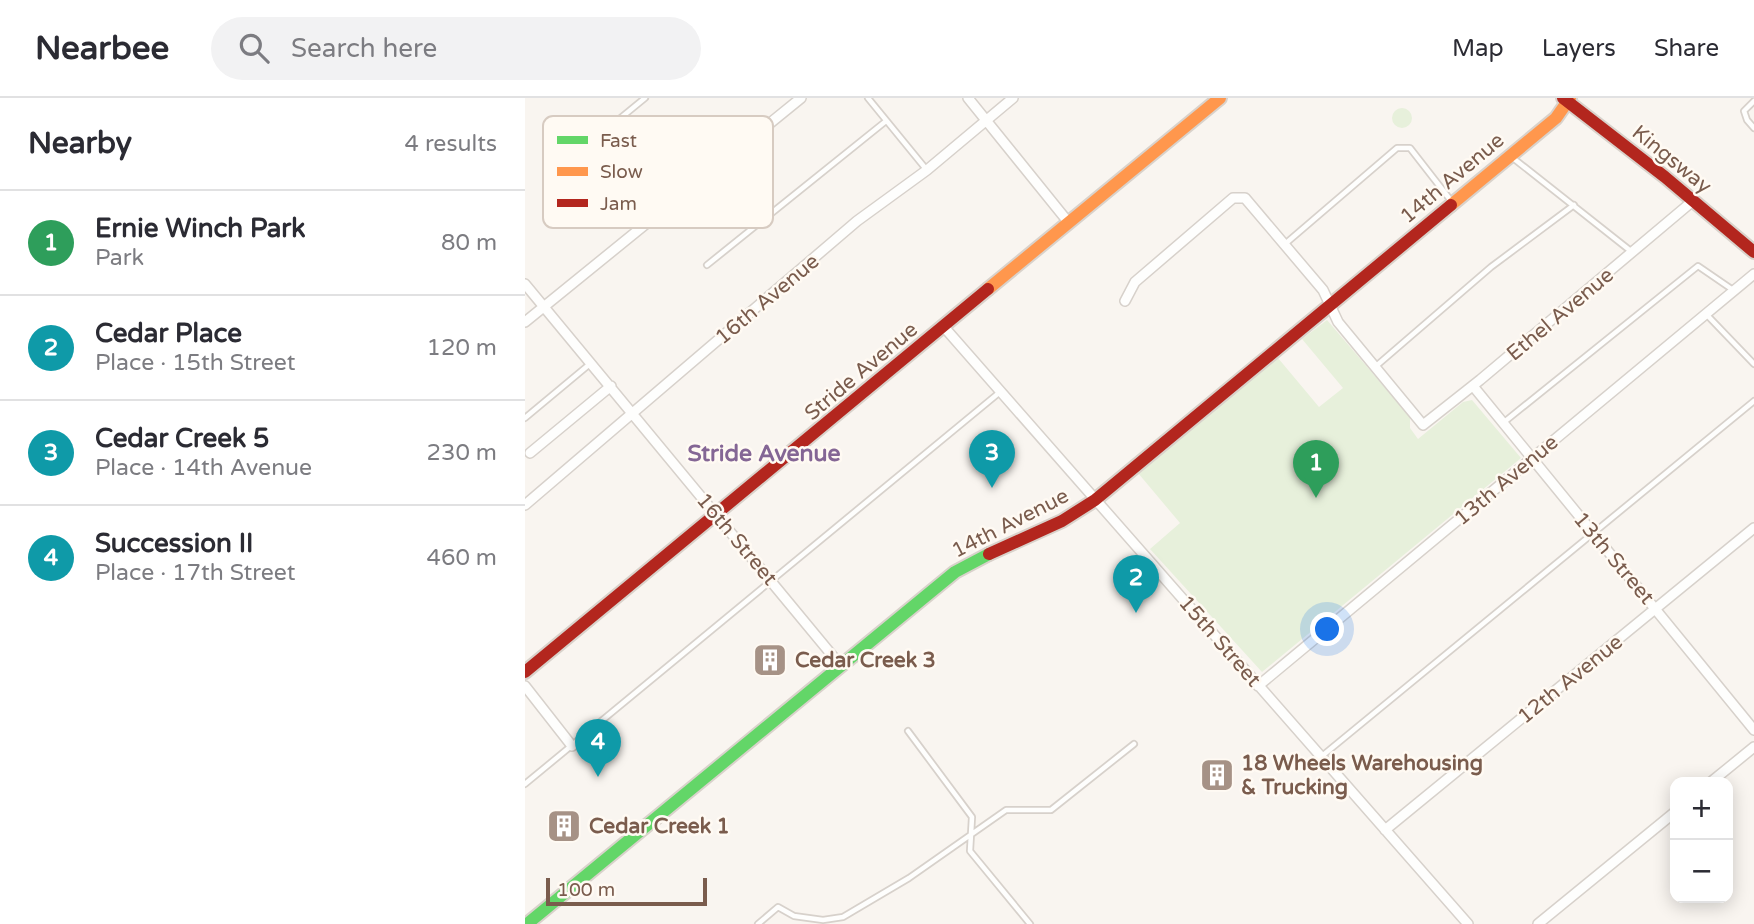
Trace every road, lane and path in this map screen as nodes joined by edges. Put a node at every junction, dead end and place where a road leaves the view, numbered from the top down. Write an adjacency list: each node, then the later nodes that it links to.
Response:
1 (645, 98): 9 (lane)
2 (801, 98): 11 (street)
3 (868, 98): 12 (lane)
4 (968, 98): 10 (street)
5 (1013, 98): 10 (street, 16th Avenue)
6 (1220, 98): 20 (street, Stride Avenue)
7 (1567, 99): 14 (street, 14th Avenue); 16 (street, Kingsway)
8 (1754, 101): 13 (lane)
9 (623, 116)
10 (985, 120): 15 (street, 16th Avenue); 20 (street)
11 (773, 121)
12 (886, 121): 15 (lane); 19 (lane)
13 (1754, 128)
14 (1510, 155): 17 (street, 14th Avenue); 18 (lane)
15 (927, 170): 43 (street, 16th Avenue)
16 (1694, 200): 24 (street, Kingsway); 25 (street, Ethel Avenue)
17 (1453, 202): 23 (lane); 31 (street, 14th Avenue)
18 (1574, 205): 25 (lane); 38 (lane)
19 (773, 212)
20 (1069, 223): 35 (street, Stride Avenue)
21 (641, 228): 32 (street)
22 (753, 228): 26 (lane)
23 (1284, 244): 30 (street); 31 (street)
24 (1753, 248)
25 (1633, 253): 40 (street, Ethel Avenue)
26 (707, 265)
27 (1754, 274): 29 (street, 13th Avenue)
28 (525, 284): 32 (street, 16th Street)
29 (1733, 291): 33 (street, 13th Avenue); 45 (lane)
30 (1125, 301)
31 (1330, 304): 38 (street); 48 (street, 14th Avenue)
32 (544, 307): 34 (street); 36 (street, 16th Street)
33 (1706, 314): 37 (lane); 47 (street, 13th Avenue)
34 (525, 322)
35 (944, 327): 41 (street, 15th Street); 50 (street, Stride Avenue)
36 (591, 363): 39 (street, 16th Street); 44 (lane)
37 (1754, 364)
38 (1375, 367): 40 (street, Ethel Avenue)
39 (611, 386): 43 (street, 16th Street); 46 (street)
40 (1473, 386): 45 (street, 13th Street)
41 (1000, 392): 48 (street, 15th Street); 53 (lane)
42 (1754, 401): 52 (lane)
43 (633, 413): 49 (street, 16th Avenue); 50 (street, 16th Street)
44 (525, 418)
45 (1503, 423): 47 (street, 13th Street)
46 (530, 453)
47 (1532, 458): 52 (street, 13th Street); 58 (street, 13th Avenue)
48 (1095, 500): 55 (street, 14th Avenue); 58 (street, 15th Street)
49 (525, 505)
50 (717, 514): 53 (street, 16th Street); 56 (street, Stride Avenue)
51 (1754, 528): 54 (street, 12th Avenue)
52 (1594, 534): 54 (street, 13th Street); 64 (lane)
53 (771, 580): 55 (street, 16th Street); 62 (lane)
54 (1657, 609): 59 (street, 13th Street); 68 (street, 12th Avenue)
55 (841, 666): 70 (street, 14th Avenue)
56 (525, 672)
57 (525, 686): 62 (street)
58 (1258, 686): 64 (street, 15th Street)
59 (1754, 730)
60 (908, 731): 69 (lane)
61 (1134, 744): 69 (lane)
62 (572, 746): 66 (lane)
63 (1754, 747): 65 (street)
64 (1320, 758): 68 (street, 15th Street)
65 (1717, 777)
66 (525, 784)
67 (1670, 816): 74 (street)
68 (1385, 830): 73 (street, 15th Street)
69 (971, 836): 71 (lane); 72 (lane)
70 (527, 924)
71 (758, 924)
72 (1030, 924)
73 (1468, 924)
74 (1538, 924)

